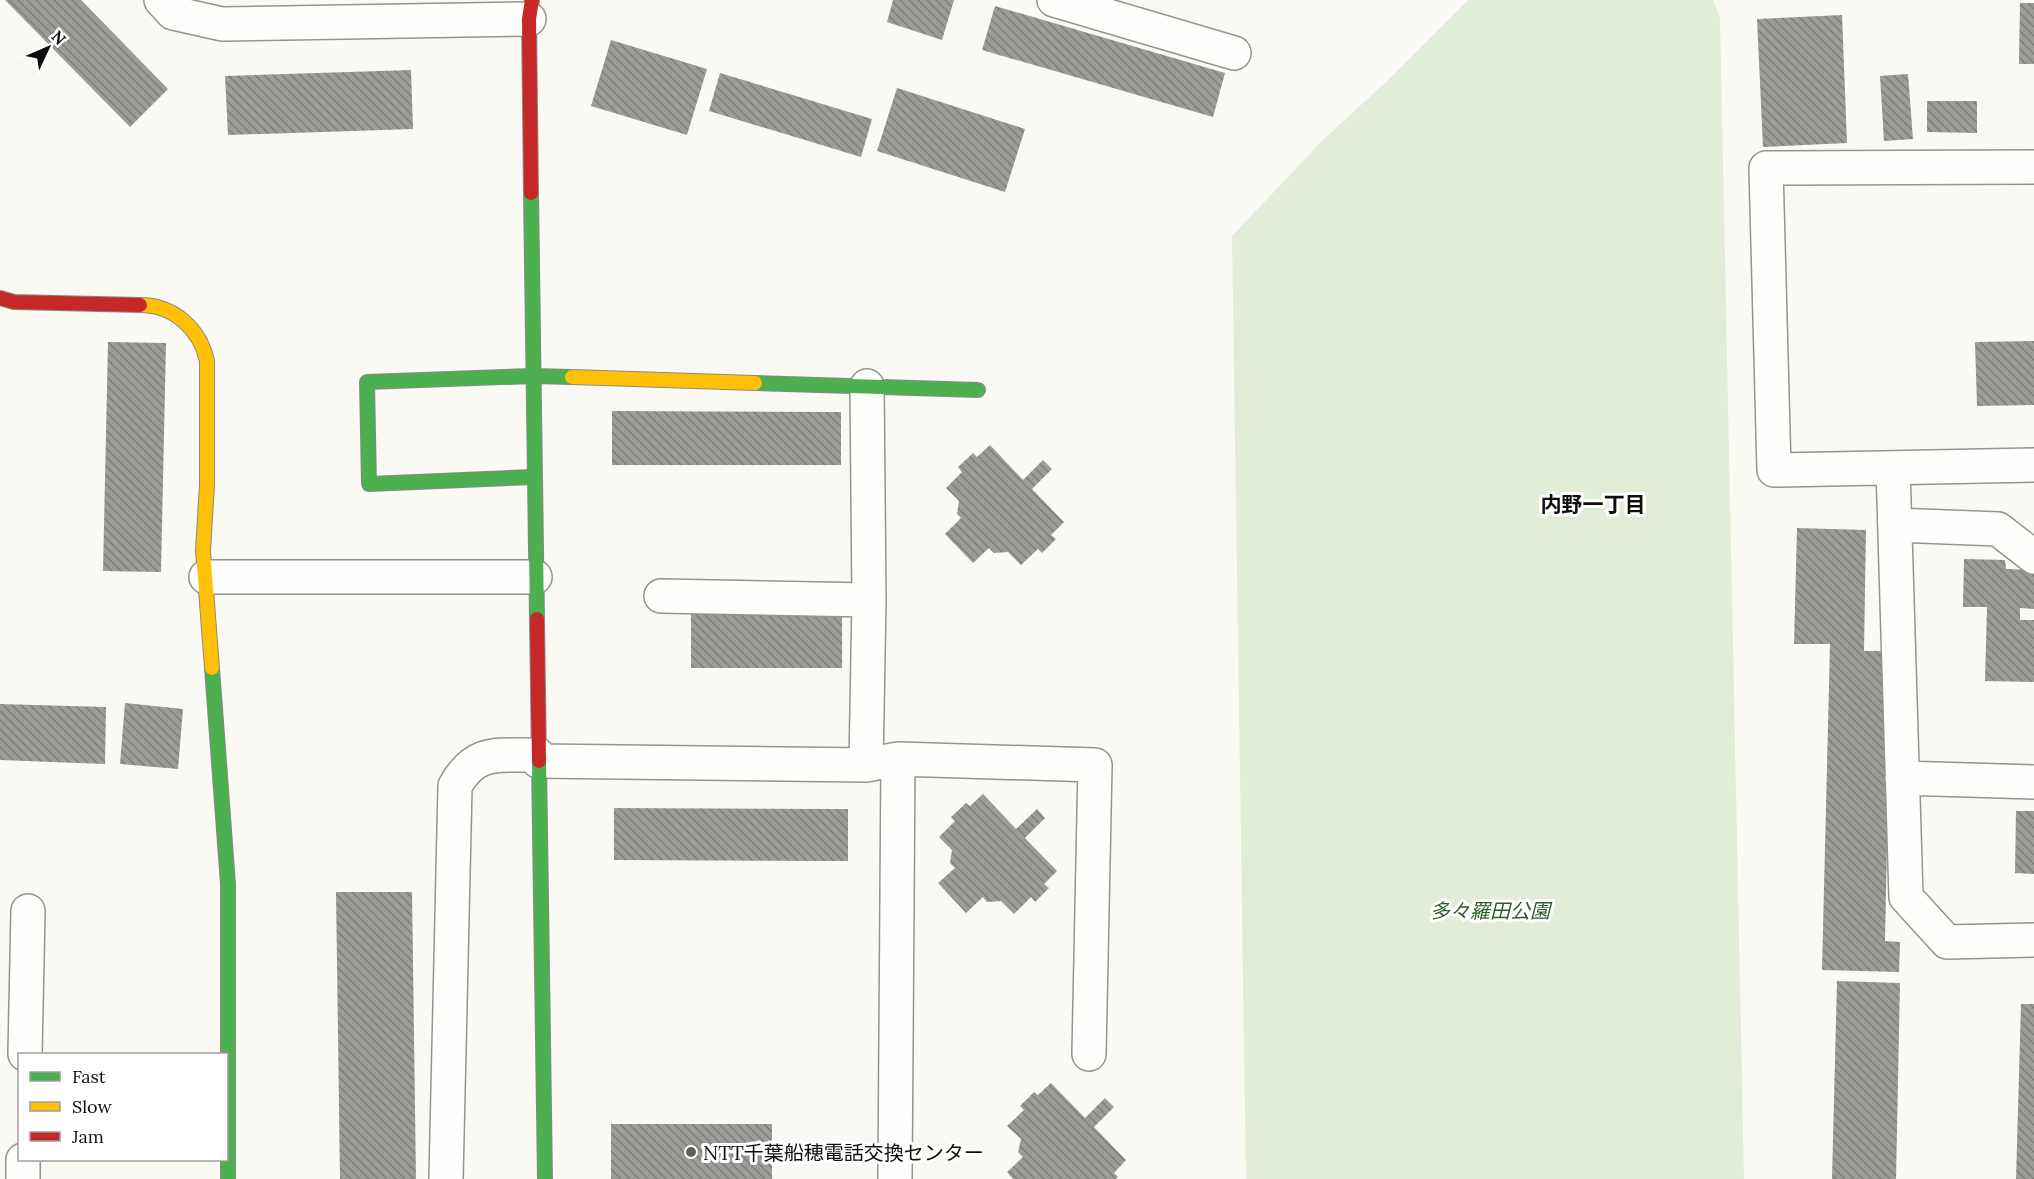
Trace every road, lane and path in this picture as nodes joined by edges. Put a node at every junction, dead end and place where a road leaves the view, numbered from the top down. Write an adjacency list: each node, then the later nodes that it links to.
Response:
1 (161, 0): 3 (street)
2 (1054, 0): 4 (street)
3 (530, 10): 7 (street)
4 (1234, 53)
5 (2034, 167): 11 (street)
6 (0, 298): 15 (street)
7 (532, 376): 8 (street); 12 (street); 12 (street)
8 (867, 386): 9 (street); 18 (street)
9 (978, 390)
10 (2034, 465): 11 (street)
11 (1893, 468): 13 (street)
12 (533, 477): 16 (street)
13 (1895, 525): 14 (street); 22 (street)
14 (2034, 557)
15 (206, 577): 16 (street); 30 (street)
16 (535, 577): 19 (street)
17 (661, 596): 18 (street)
18 (869, 600): 21 (street)
19 (538, 758): 21 (street); 31 (street); 32 (street)
20 (898, 759): 21 (street); 27 (street); 33 (street)
21 (866, 765)
22 (1902, 778): 23 (street); 25 (street)
23 (2034, 782)
24 (28, 911): 26 (street)
25 (2034, 940)
26 (25, 1053)
27 (1089, 1054)
28 (23, 1161): 29 (street)
29 (23, 1179)
30 (228, 1179)
31 (446, 1179)
32 (544, 1179)
33 (895, 1179)

